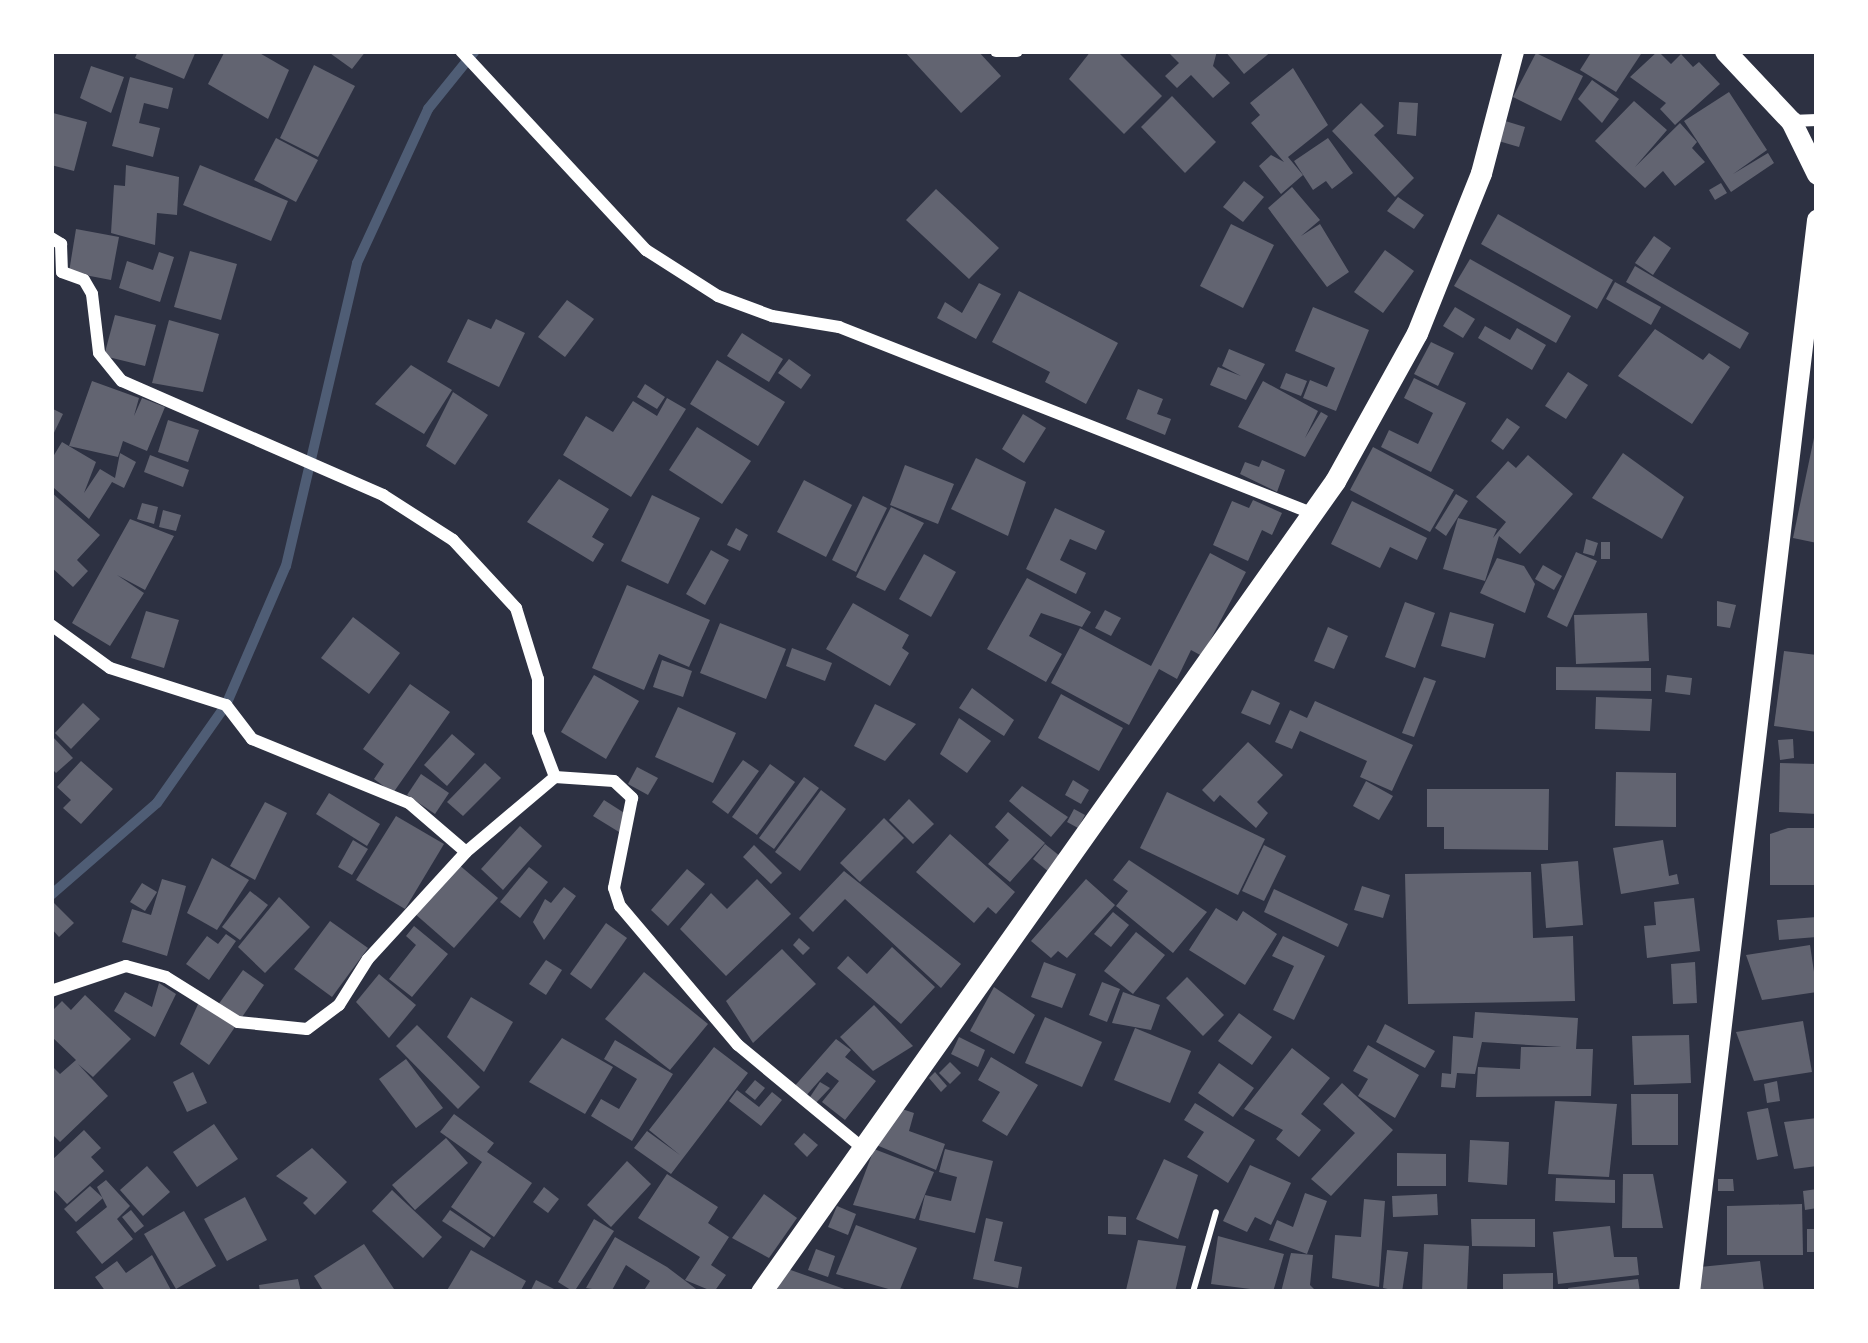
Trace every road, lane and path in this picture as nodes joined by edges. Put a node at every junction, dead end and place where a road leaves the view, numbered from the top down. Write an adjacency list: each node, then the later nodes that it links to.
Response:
1 (460, 51): 11 (street)
2 (996, 51): 3 (street)
3 (1018, 51)
4 (1513, 51): 11 (street)
5 (1725, 51): 7 (street)
6 (1817, 121): 7 (street)
7 (1792, 122): 8 (street)
8 (1817, 174)
9 (1817, 220): 21 (street)
10 (51, 238): 14 (street)
11 (1313, 514): 17 (street)
12 (51, 612): 13 (street)
13 (54, 626): 15 (street)
14 (555, 777): 15 (street); 17 (street)
15 (466, 852): 16 (street)
16 (51, 991)
17 (860, 1146): 19 (street)
18 (1216, 1212): 20 (path)
19 (761, 1292)
20 (1193, 1292)
21 (1689, 1292)

